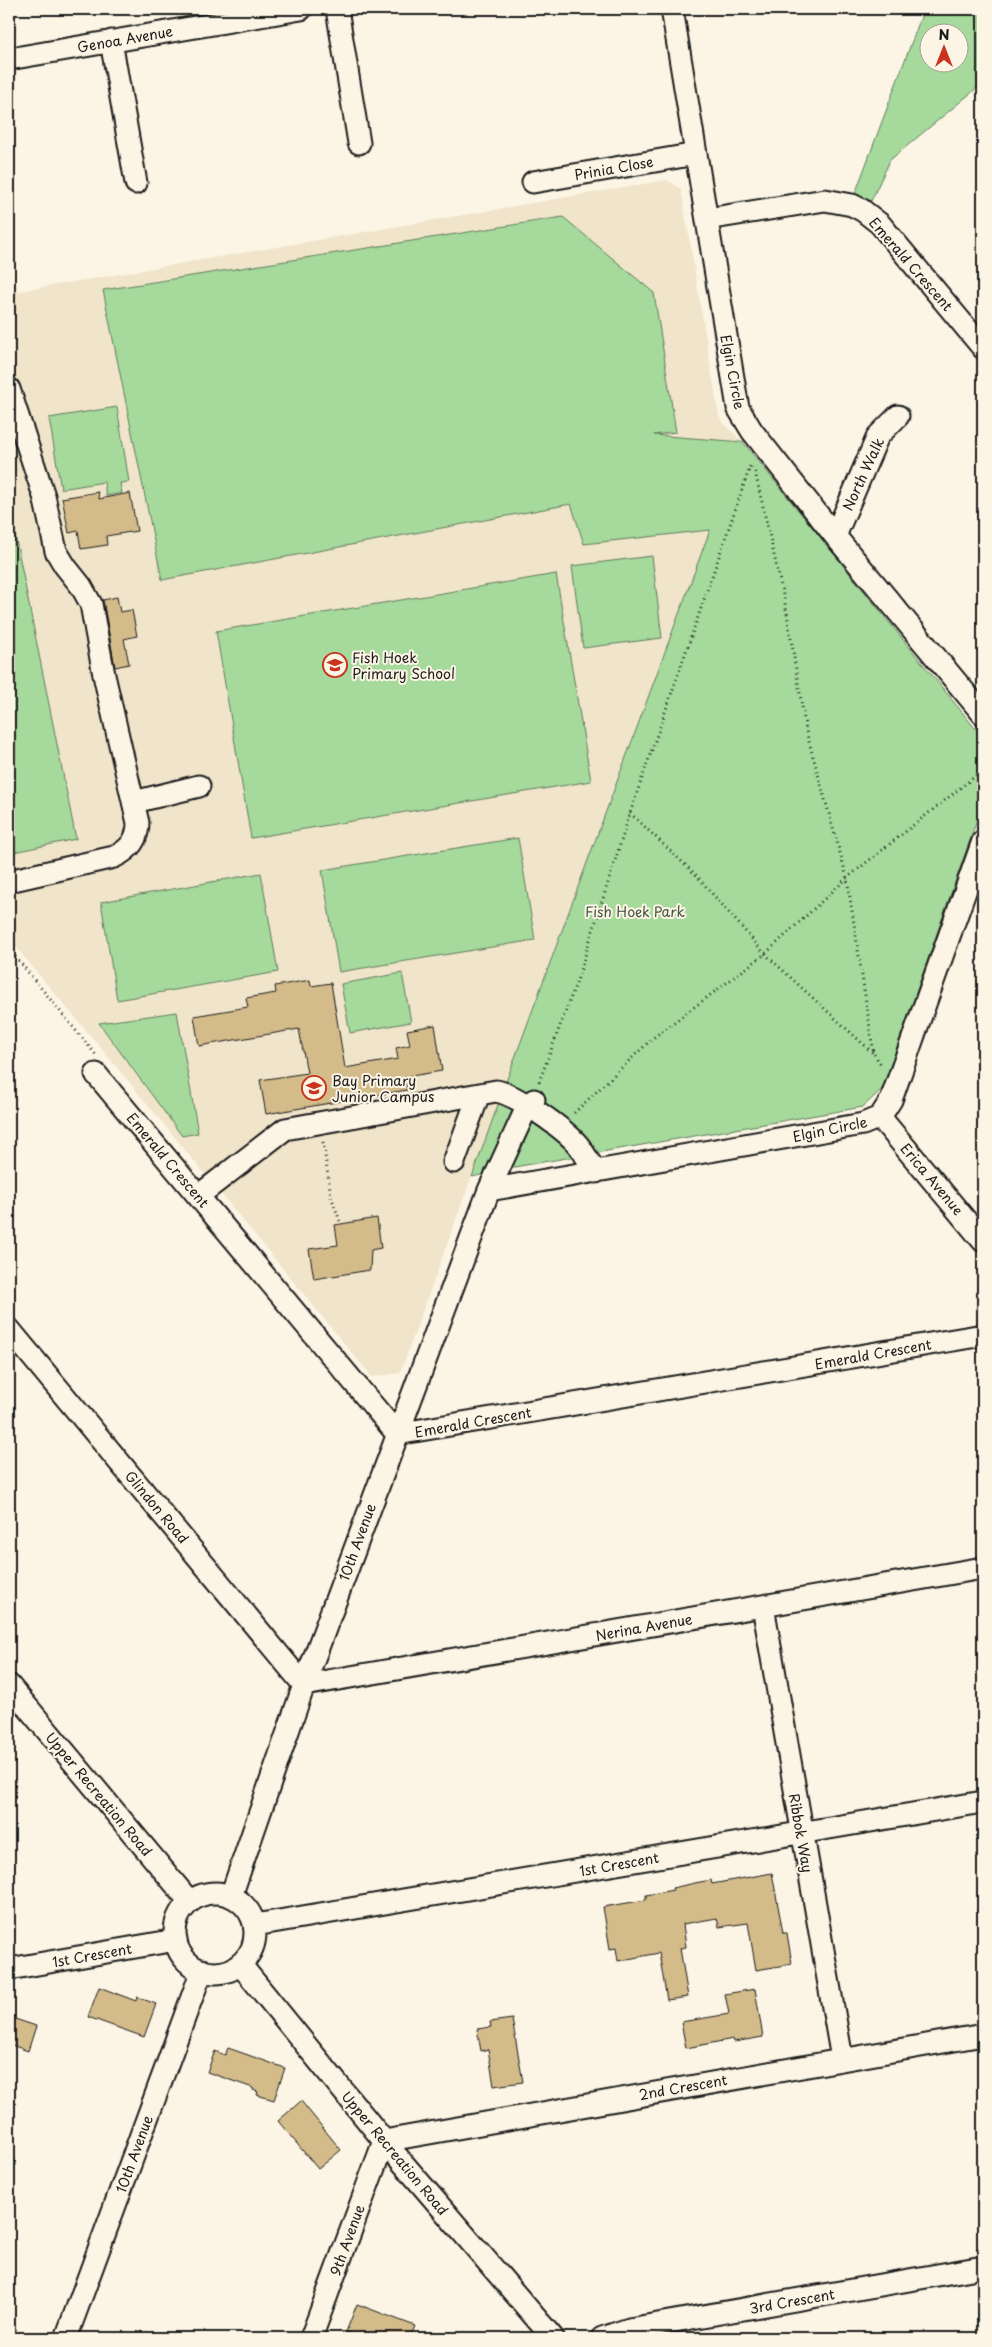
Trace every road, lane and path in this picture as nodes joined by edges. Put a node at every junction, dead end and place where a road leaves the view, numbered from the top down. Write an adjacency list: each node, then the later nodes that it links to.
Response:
1 (301, 9): 4 (street, Genoa Avenue)
2 (337, 9): 7 (street)
3 (672, 9): 8 (street, Elgin Circle)
4 (215, 16): 5 (street, Genoa Avenue)
5 (111, 41): 6 (street, Genoa Avenue); 10 (street)
6 (9, 59)
7 (359, 143)
8 (696, 154): 9 (street, Prinia Close); 11 (street, Elgin Circle)
9 (533, 182)
10 (136, 183)
11 (707, 219): 12 (street, Emerald Crescent); 15 (street, Elgin Circle)
12 (983, 348)
13 (9, 389): 19 (street)
14 (898, 416): 15 (street, North Walk)
15 (835, 536): 16 (street, Elgin Circle)
16 (983, 714)
17 (983, 770): 22 (path)
18 (199, 786): 19 (street)
19 (134, 802): 23 (street)
20 (630, 813): 22 (path); 25 (path); 30 (path)
21 (983, 841): 28 (street, Elgin Circle)
22 (847, 878): 25 (path); 26 (path)
23 (9, 880)
24 (9, 949): 27 (path)
25 (765, 954): 26 (path); 31 (path)
26 (874, 1054): 28 (path)
27 (96, 1074): 37 (street, Emerald Crescent)
28 (895, 1088): 32 (street, Elgin Circle)
29 (480, 1094): 30 (street); 33 (street); 34 (street)
30 (531, 1103): 35 (street); 36 (street, 10th Avenue)
31 (570, 1117)
32 (880, 1117): 35 (street, Elgin Circle); 39 (street, Erica Avenue)
33 (320, 1122): 37 (street); 38 (path)
34 (454, 1162)
35 (596, 1172): 36 (street, Elgin Circle)
36 (489, 1190): 42 (street, 10th Avenue)
37 (198, 1196): 42 (street, Emerald Crescent)
38 (341, 1224)
39 (983, 1241)
40 (9, 1329): 45 (street, Glindon Road)
41 (983, 1335): 42 (street, Emerald Crescent)
42 (397, 1434): 45 (street, 10th Avenue)
43 (983, 1568): 44 (street, Nerina Avenue)
44 (763, 1606): 45 (street, Nerina Avenue); 48 (street, Ribbok Way)
45 (304, 1684): 49 (street, 10th Avenue)
46 (9, 1685): 50 (street, Upper Recreation Road)
47 (983, 1802): 48 (street, 1st Crescent)
48 (801, 1833): 51 (street, 1st Crescent); 57 (street, Ribbok Way)
49 (230, 1896): 50 (street); 51 (street)
50 (190, 1902): 52 (street)
51 (255, 1925): 53 (street)
52 (176, 1940): 54 (street, 1st Crescent); 55 (street)
53 (240, 1964): 55 (street); 58 (street, Upper Recreation Road)
54 (9, 1969)
55 (202, 1970): 60 (street, 10th Avenue)
56 (983, 2035): 57 (street, 2nd Crescent)
57 (842, 2059): 58 (street, 2nd Crescent)
58 (384, 2141): 61 (street, 9th Avenue); 62 (street, Upper Recreation Road)
59 (983, 2267): 63 (street, 3rd Crescent)
60 (66, 2338)
61 (311, 2338)
62 (553, 2338)
63 (602, 2338)

